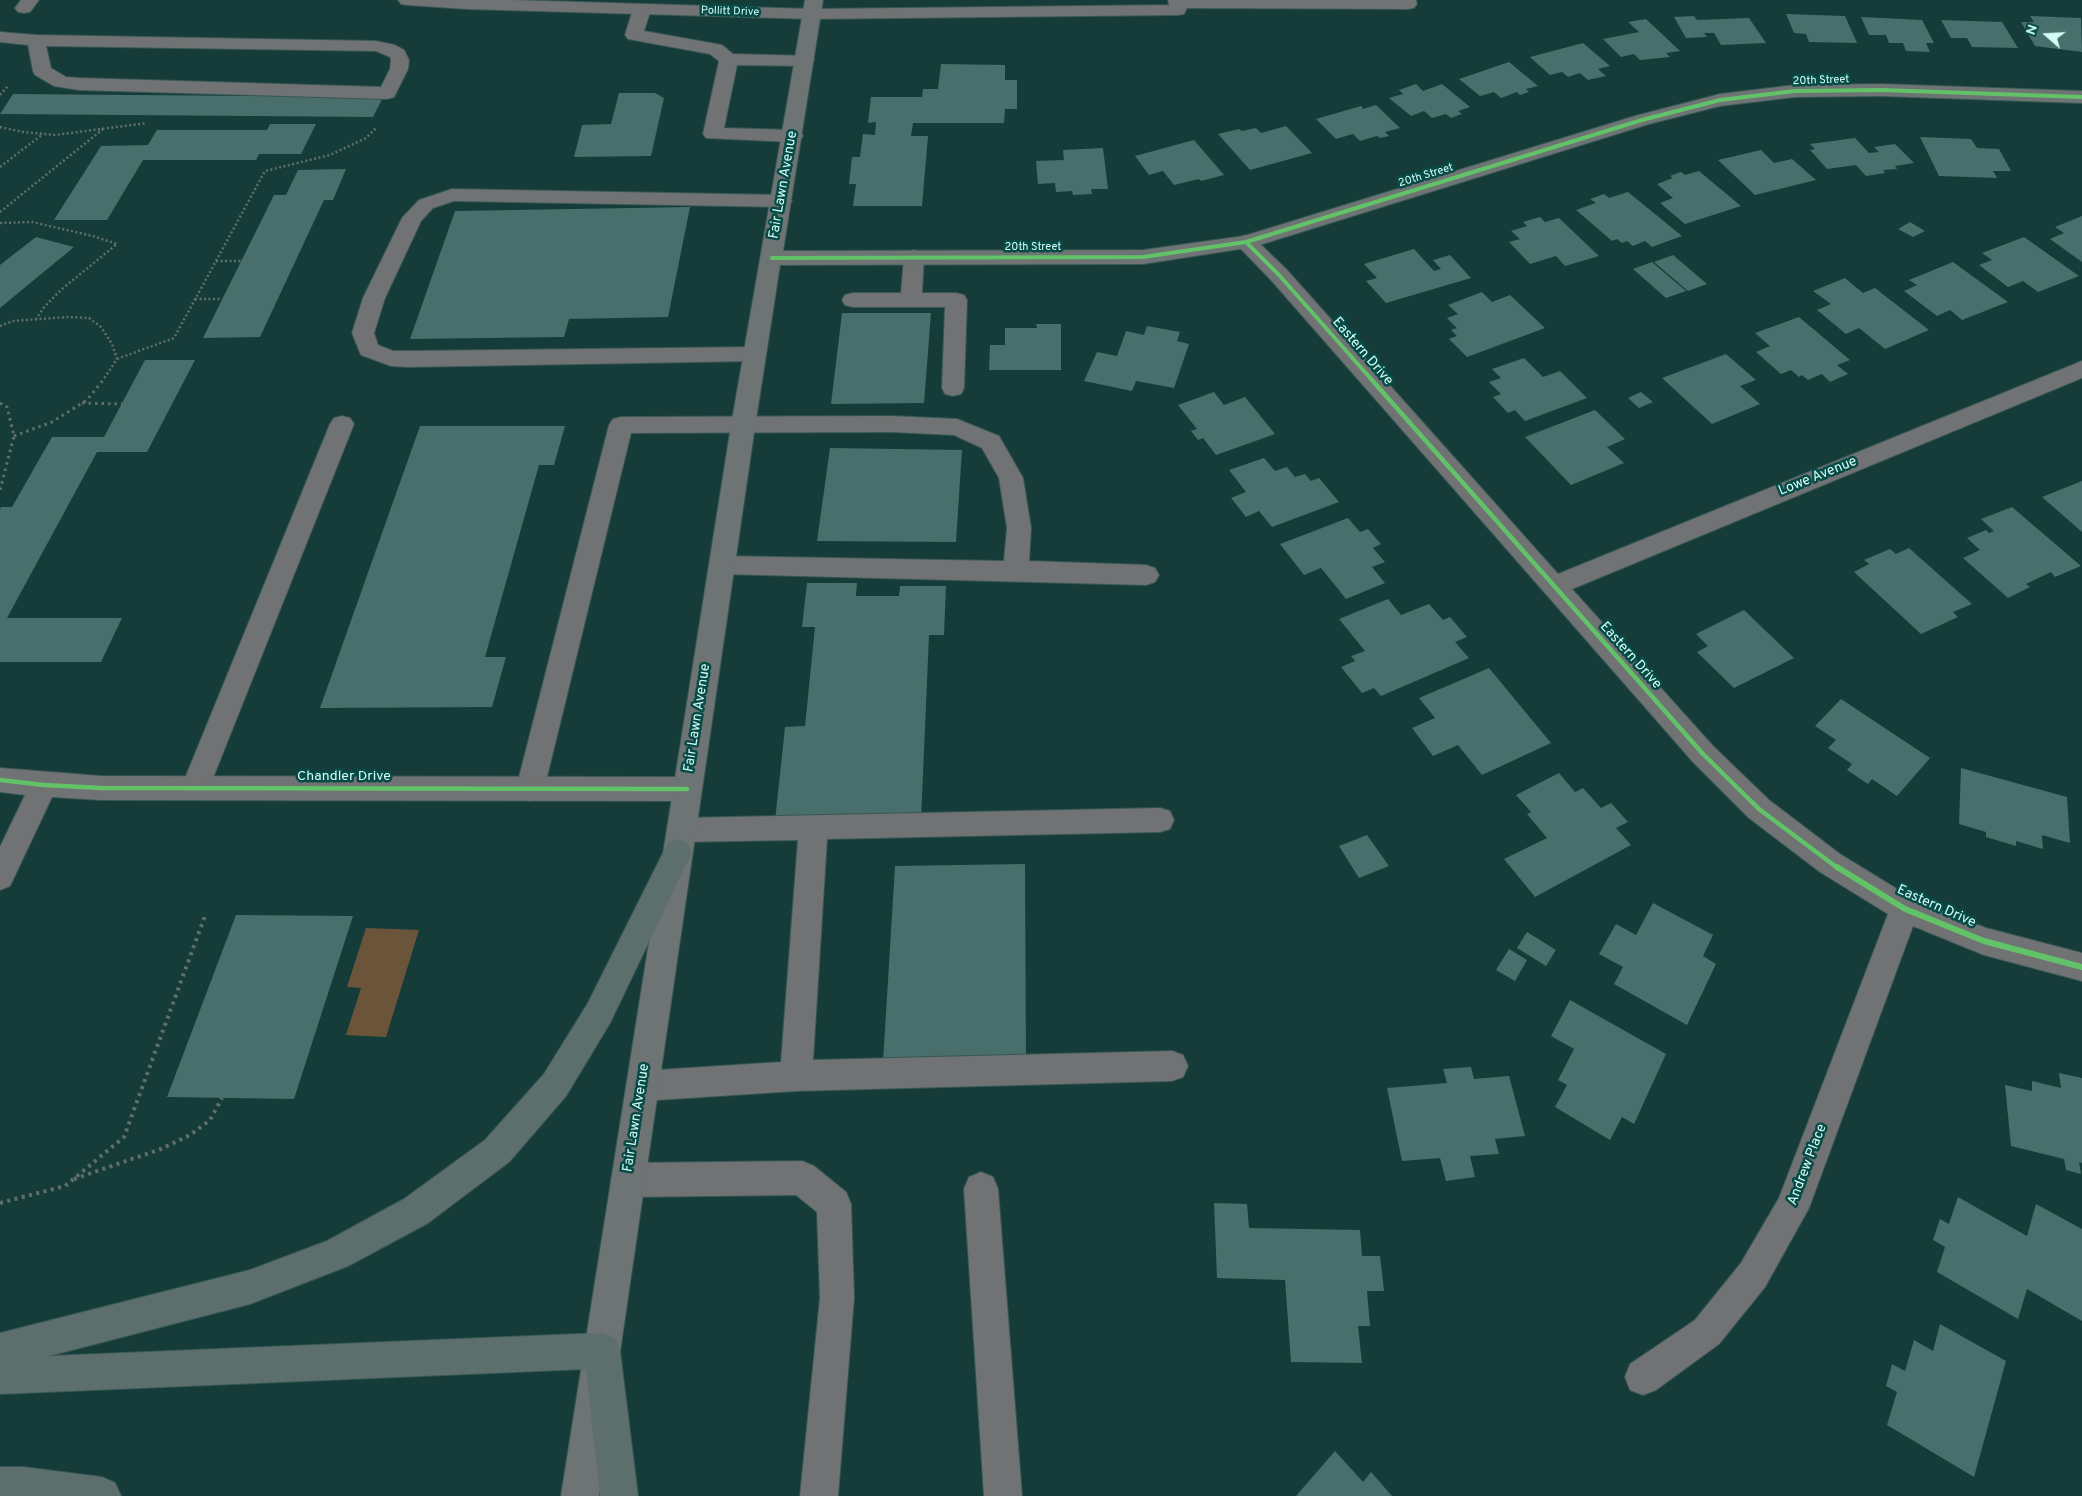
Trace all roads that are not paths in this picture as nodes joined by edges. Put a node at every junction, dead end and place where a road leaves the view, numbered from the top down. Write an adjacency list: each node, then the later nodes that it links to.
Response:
1 (407, 0): 4 (street, Pollitt Drive)
2 (1407, 0): 3 (street)
3 (1177, 1): 6 (street, Pollitt Drive)
4 (468, 2): 5 (street, Pollitt Drive)
5 (541, 3): 7 (street, Pollitt Drive)
6 (814, 7): 7 (street, Pollitt Drive); 11 (main road, Fair Lawn Avenue)
7 (642, 9): 10 (street)
8 (0, 37): 9 (street)
9 (36, 40): 9 (street)
10 (729, 59): 11 (street); 13 (street)
11 (805, 60): 13 (main road, Fair Lawn Avenue)
12 (2082, 97): 15 (main road, 20th Street)
13 (793, 136): 14 (main road, Fair Lawn Avenue)
14 (782, 201): 17 (main road, Fair Lawn Avenue); 20 (street)
15 (1246, 242): 16 (main road, 20th Street); 28 (street, Eastern Drive)
16 (914, 257): 17 (main road, 20th Street); 19 (street)
17 (772, 258): 20 (main road, Fair Lawn Avenue)
18 (853, 300): 19 (street)
19 (912, 300): 22 (street)
20 (755, 354): 24 (main road, Fair Lawn Avenue)
21 (2082, 369): 28 (street, Lowe Avenue)
22 (953, 388)
23 (342, 424): 31 (street)
24 (743, 426): 25 (main road, Fair Lawn Avenue); 26 (street); 32 (street)
25 (722, 565): 26 (street); 33 (main road, Fair Lawn Avenue)
26 (1016, 570): 27 (street)
27 (1146, 575)
28 (1554, 586): 38 (street, Eastern Drive)
29 (0, 780): 30 (street, Chandler Drive)
30 (44, 785): 31 (street, Chandler Drive); 37 (street)
31 (195, 788): 32 (street, Chandler Drive)
32 (530, 788): 33 (street, Chandler Drive)
33 (688, 789): 36 (main road, Fair Lawn Avenue)
34 (1160, 820): 35 (street)
35 (813, 827): 36 (street); 41 (street)
36 (679, 841): 42 (main road, Fair Lawn Avenue); 45 (highway)
37 (0, 877)
38 (1905, 909): 39 (street, Eastern Drive); 48 (street, Andrew Place)
39 (2082, 966)
40 (1172, 1066): 41 (street)
41 (796, 1076): 42 (street)
42 (642, 1086): 43 (main road, Fair Lawn Avenue)
43 (628, 1180): 46 (main road, Fair Lawn Avenue); 53 (street)
44 (981, 1189): 54 (street)
45 (0, 1351)
46 (602, 1351): 47 (highway); 51 (main road, Fair Lawn Avenue); 52 (highway)
47 (0, 1376)
48 (1643, 1377)
49 (0, 1486): 50 (highway)
50 (102, 1496)
51 (580, 1496)
52 (619, 1496)
53 (819, 1496)
54 (1003, 1496)

